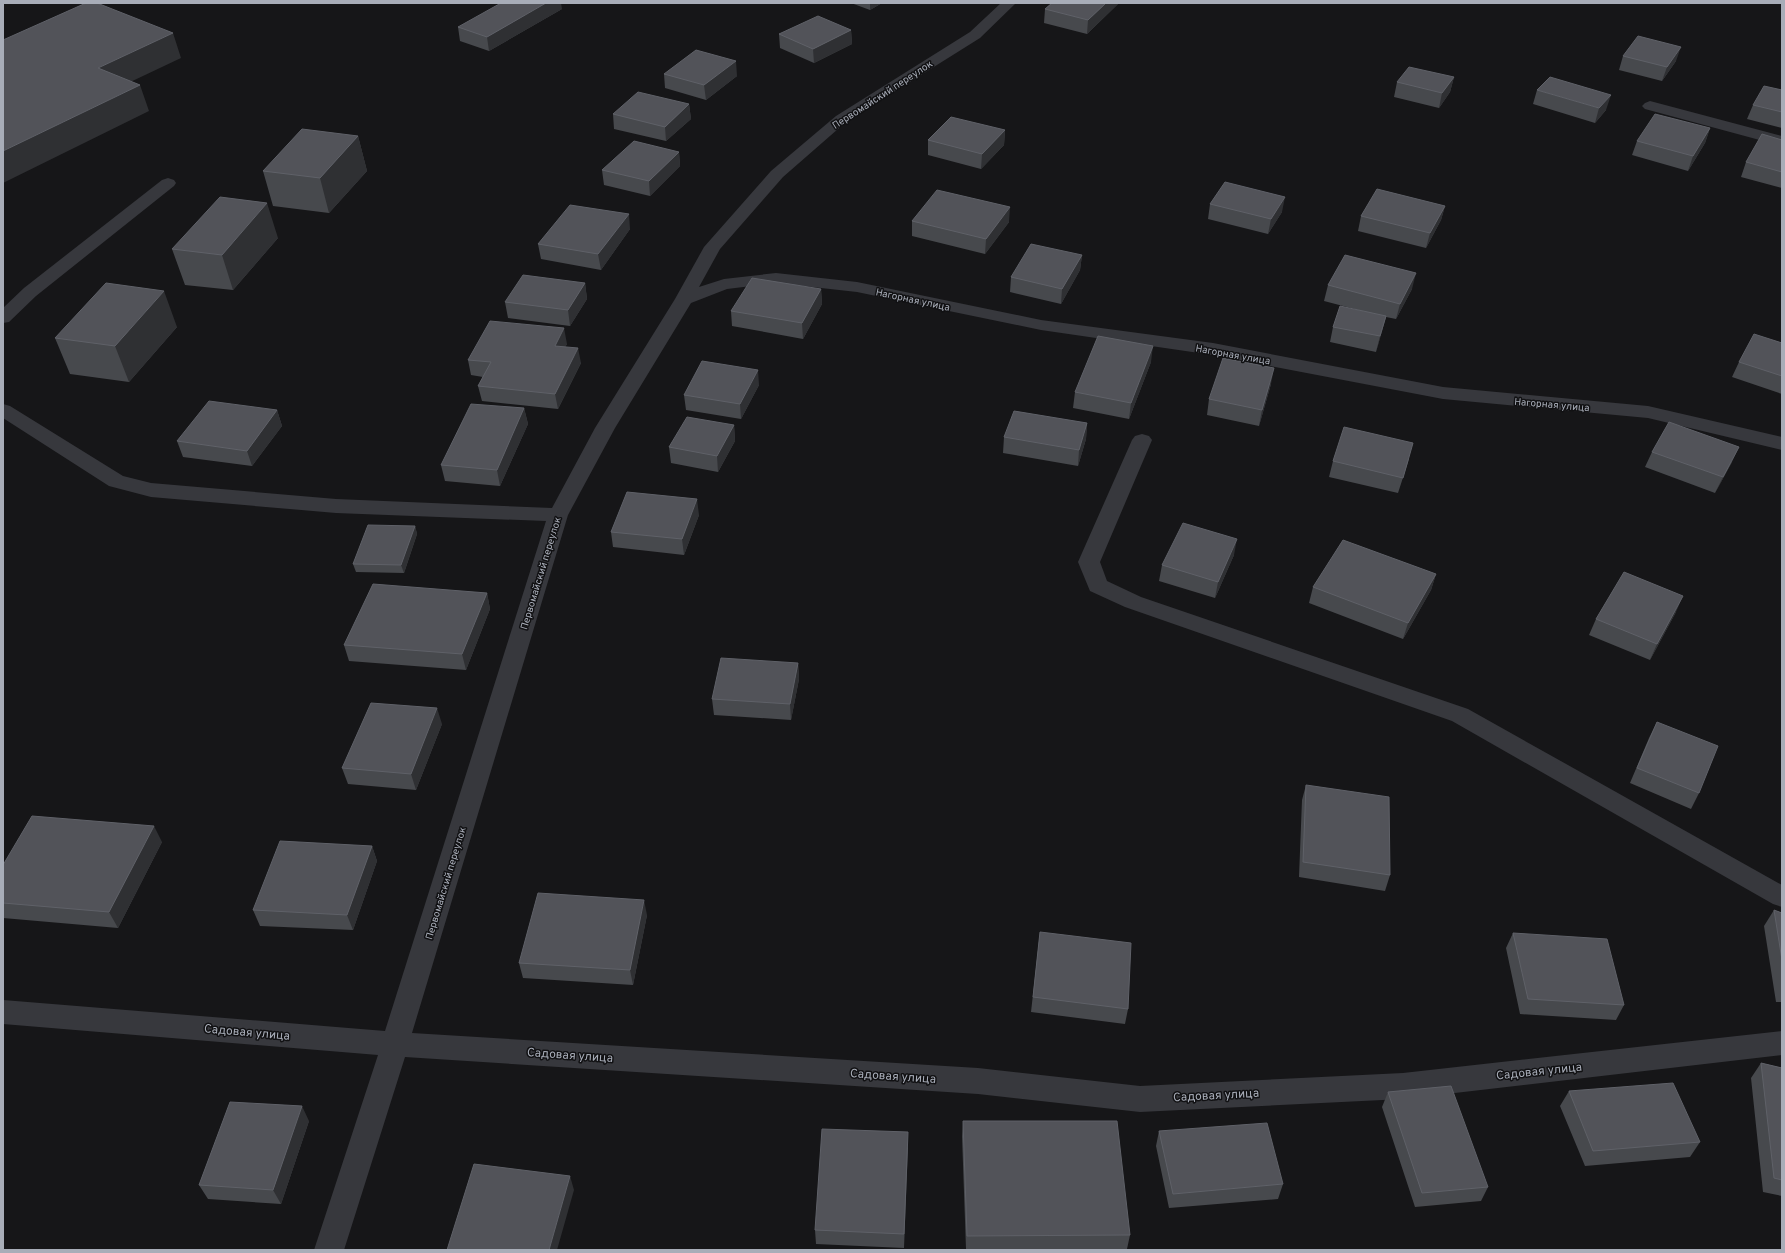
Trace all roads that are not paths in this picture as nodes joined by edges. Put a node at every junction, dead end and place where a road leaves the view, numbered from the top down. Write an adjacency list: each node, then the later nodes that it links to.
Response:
1 (1009, 3): 5 (street, Первомайский переулок)
2 (1650, 106): 3 (street)
3 (1782, 141)
4 (168, 183): 6 (street)
5 (684, 299): 9 (street, Нагорная улица); 10 (street, Первомайский переулок)
6 (3, 318)
7 (3, 410): 10 (street)
8 (1142, 440): 11 (street)
9 (1782, 444)
10 (558, 515): 14 (street, Первомайский переулок)
11 (1782, 897)
12 (3, 1012): 14 (street, Садовая улица)
13 (1782, 1043): 14 (street, Садовая улица)
14 (395, 1044): 15 (street, Первомайский переулок)
15 (329, 1250)

